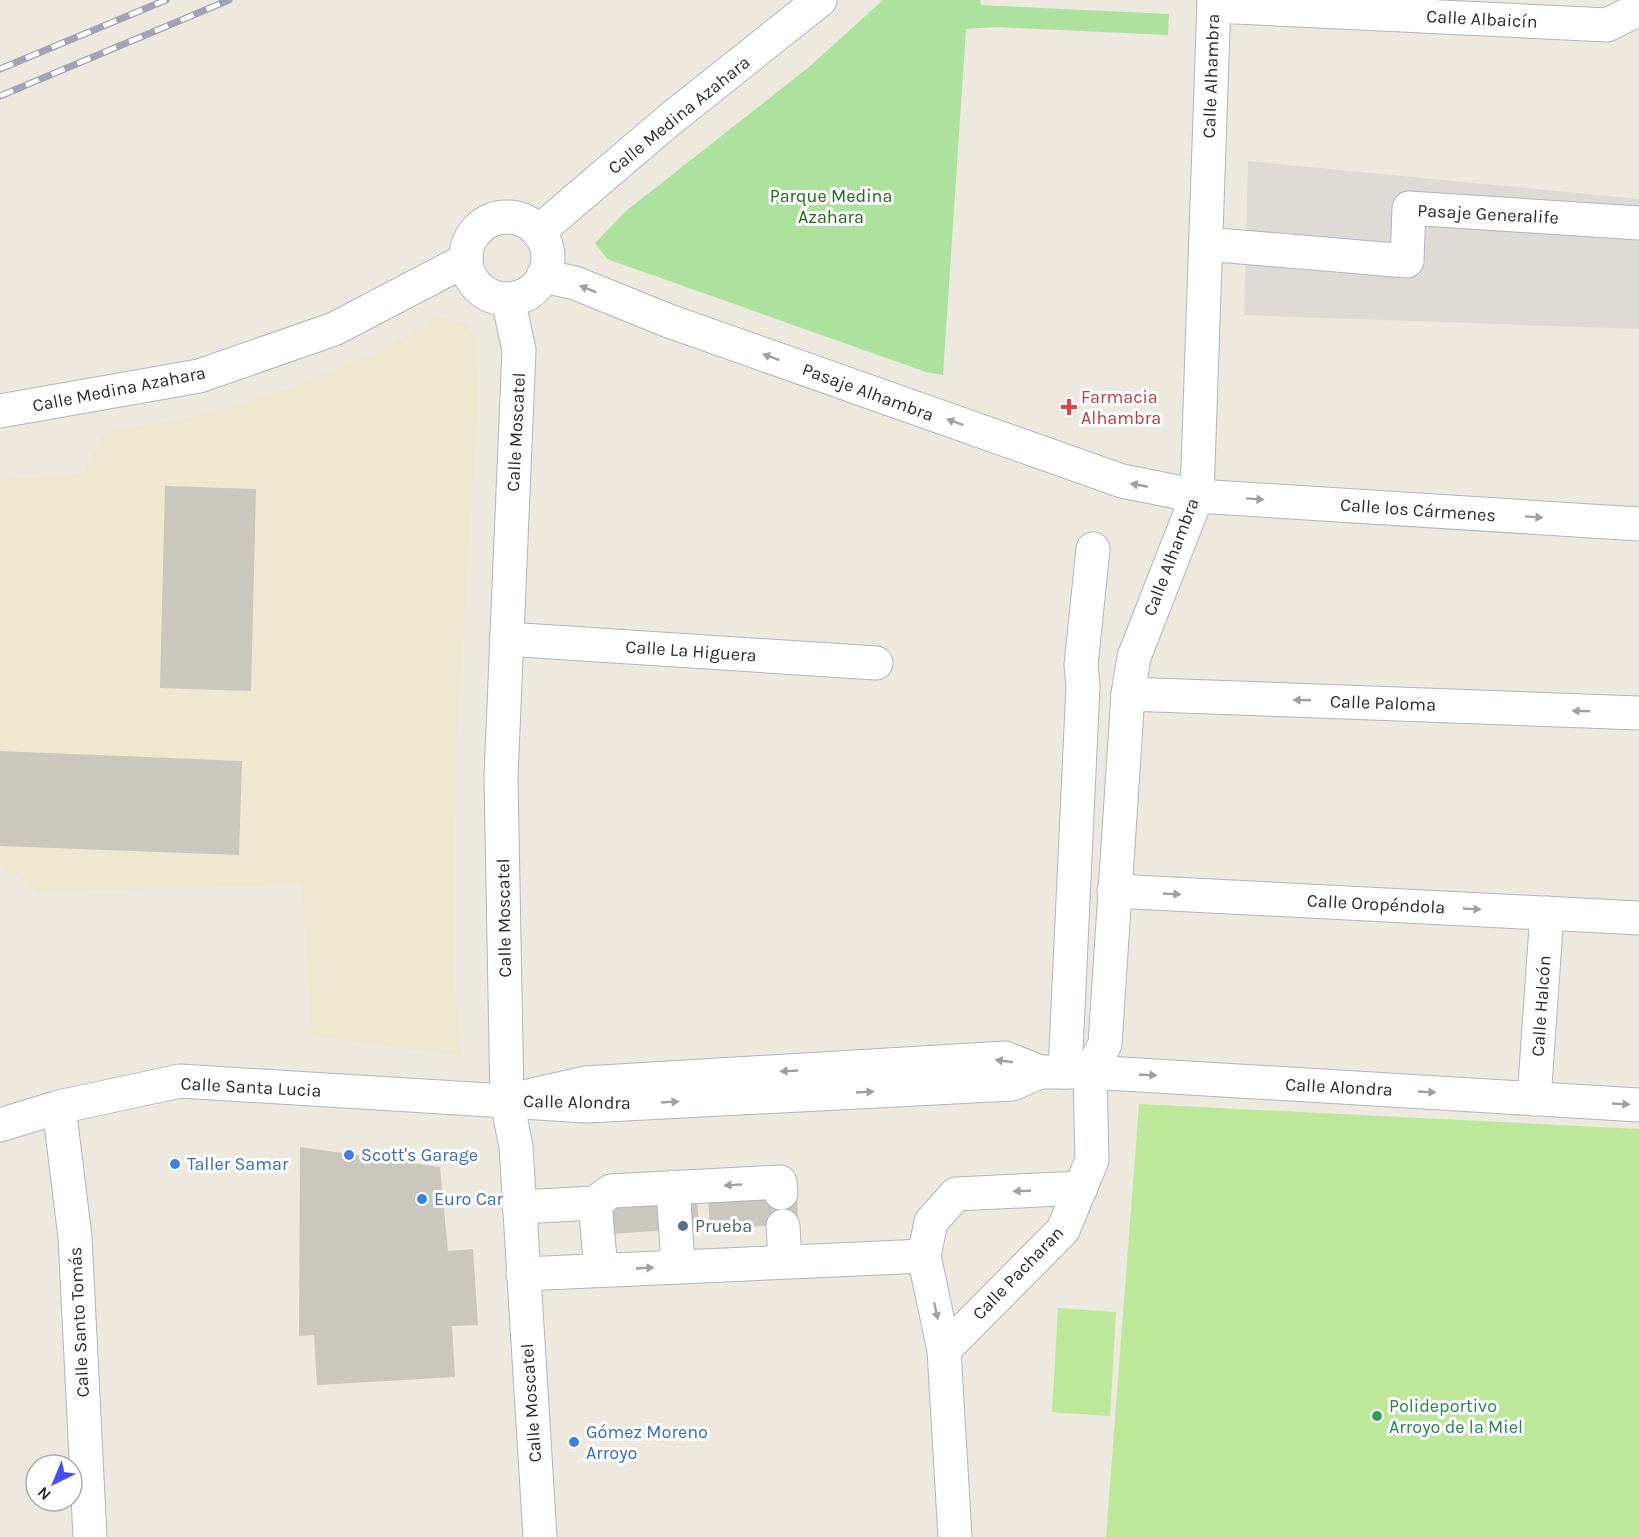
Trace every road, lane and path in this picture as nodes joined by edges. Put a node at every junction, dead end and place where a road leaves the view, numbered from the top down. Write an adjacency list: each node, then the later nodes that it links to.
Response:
1 (820, 0): 5 (street, Calle Medina Azahara)
2 (1214, 3): 3 (street, Calle Albaicín); 6 (street, Calle Alhambra)
3 (1639, 9)
4 (1639, 223): 6 (street, Pasaje Generalife)
5 (538, 232): 7 (street); 8 (street)
6 (1206, 244): 11 (street, Calle Alhambra)
7 (466, 260): 9 (street); 10 (street, Calle Medina Azahara)
8 (543, 276): 9 (street); 11 (street, Pasaje Alhambra, one-way to 8)
9 (508, 299): 14 (street, Calle Moscatel)
10 (0, 411)
11 (1197, 496): 12 (street, Calle los Cármenes, one-way to 12); 16 (street, Calle Alhambra)
12 (1639, 524)
13 (1094, 549): 21 (street, Calle Pacharan)
14 (506, 639): 15 (street, Calle La Higuera); 23 (street, Calle Moscatel)
15 (876, 663)
16 (1128, 694): 17 (street, Calle Paloma, one-way to 16); 18 (street, Calle Alhambra)
17 (1639, 713)
18 (1114, 891): 19 (street, Calle Oropéndola, one-way to 19); 21 (street, Calle Alhambra)
19 (1547, 912): 20 (street, Calle Oropéndola); 22 (street, Calle Halcón)
20 (1639, 918)
21 (1065, 1072): 22 (street, Calle Alondra, one-way to 22); 23 (street, Calle Alondra); 28 (street, Calle Pacharan)
22 (1534, 1099): 24 (street, Calle Alondra, one-way to 24)
23 (507, 1101): 25 (street, Calle Santa Lucia); 31 (street, Calle Moscatel)
24 (1639, 1105)
25 (59, 1107): 26 (street, Calle Santa Lucia); 39 (street, Calle Santo Tomás)
26 (0, 1125)
27 (673, 1187): 29 (street, one-way to 27); 30 (street); 35 (street)
28 (1081, 1188): 33 (street, one-way to 33); 38 (street, Calle Pacharan)
29 (781, 1193)
30 (595, 1203): 31 (street); 36 (street)
31 (519, 1207): 37 (street, Calle Moscatel)
32 (783, 1226): 34 (street)
33 (924, 1256): 34 (street); 38 (street, one-way to 38)
34 (785, 1260): 35 (street)
35 (678, 1266): 36 (street, one-way to 35)
36 (601, 1270): 37 (street)
37 (523, 1274): 40 (street, Calle Moscatel)
38 (944, 1350): 41 (street)
39 (90, 1537)
40 (540, 1537)
41 (955, 1537)

